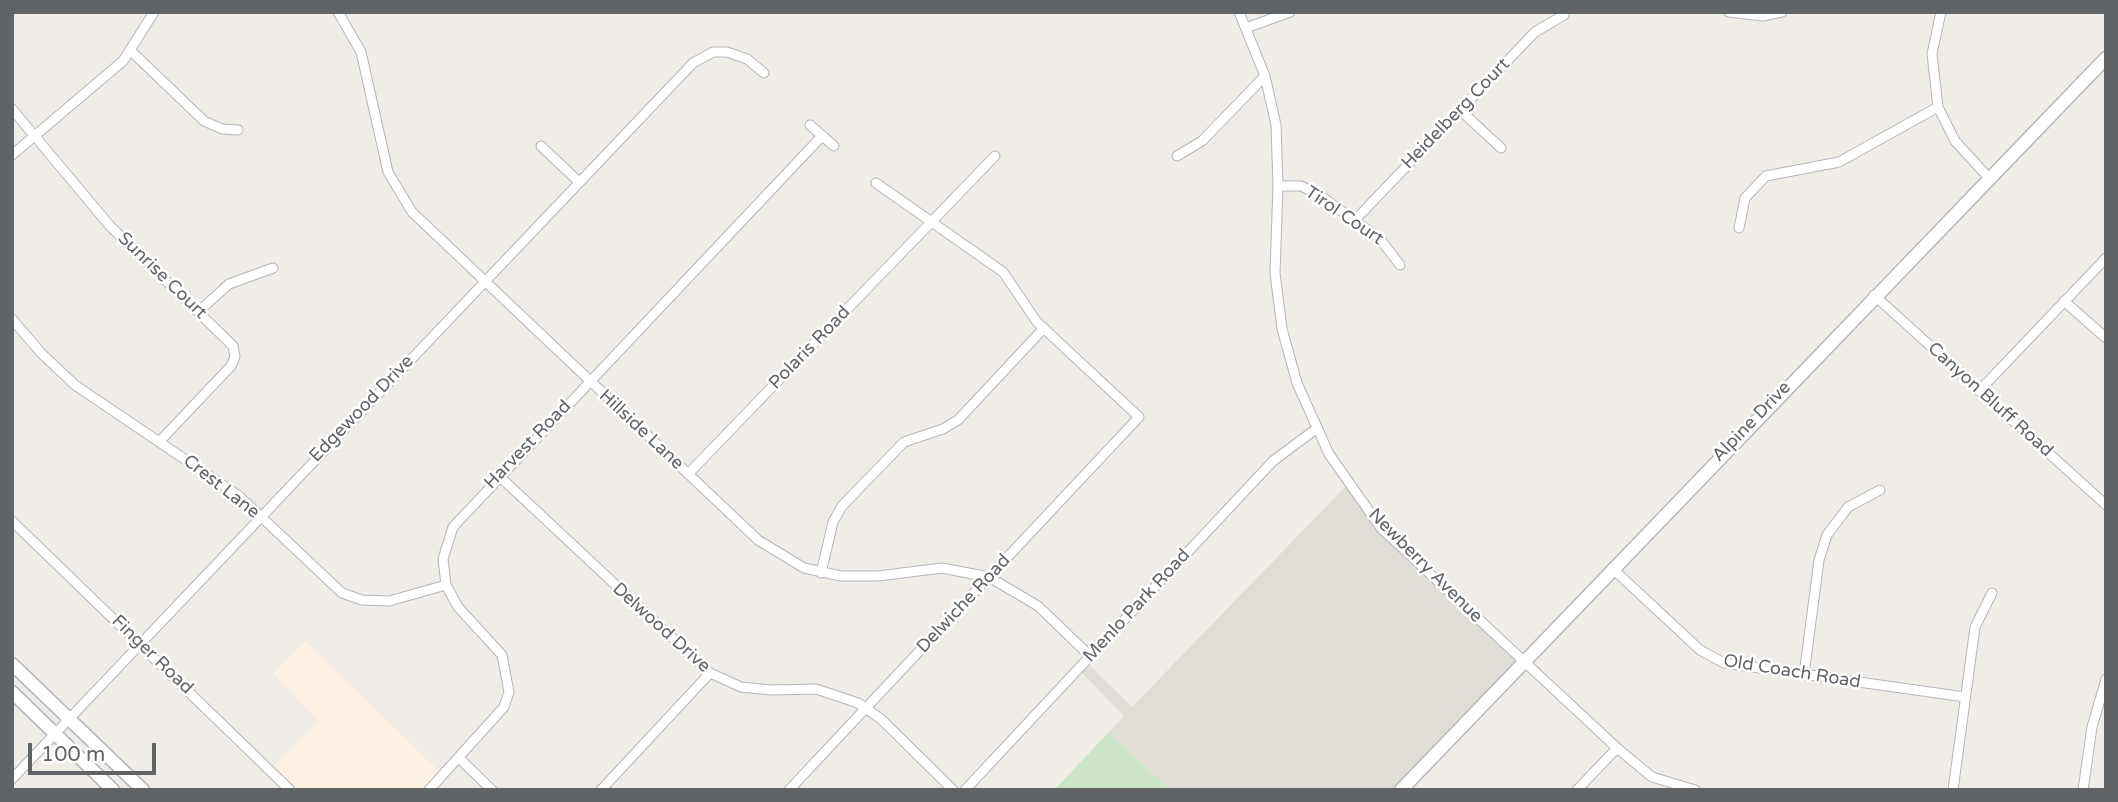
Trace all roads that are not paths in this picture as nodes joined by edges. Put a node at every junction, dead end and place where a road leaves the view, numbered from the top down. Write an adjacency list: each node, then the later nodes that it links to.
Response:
1 (154, 12): 10 (street)
2 (338, 12): 37 (street, Hillside Lane)
3 (1239, 12): 9 (street, Newberry Avenue)
4 (1290, 12): 9 (street)
5 (1729, 12): 6 (street)
6 (1782, 12)
7 (1937, 13): 14 (street)
8 (1564, 15): 16 (street, Heidelberg Court)
9 (1246, 28): 13 (street, Newberry Avenue)
10 (130, 50): 18 (street); 19 (street)
11 (2106, 58): 27 (street, Alpine Drive)
12 (764, 73): 28 (street, Edgewood Drive)
13 (1265, 76): 26 (street); 30 (street, Newberry Avenue)
14 (1938, 107): 27 (street); 33 (street)
15 (12, 109): 19 (street, Sunrise Court)
16 (1461, 110): 23 (street); 31 (street, Heidelberg Court)
17 (810, 125): 20 (street)
18 (238, 130)
19 (35, 136): 24 (street); 40 (street, Sunrise Court)
20 (822, 136): 22 (street); 44 (street, Harvest Road)
21 (541, 146): 28 (street)
22 (834, 146)
23 (1501, 148)
24 (12, 155)
25 (995, 156): 32 (street, Polaris Road)
26 (1177, 156)
27 (1988, 177): 38 (street, Alpine Drive)
28 (579, 182): 37 (street, Edgewood Drive)
29 (876, 183): 32 (street)
30 (1278, 186): 31 (street, Tirol Court); 46 (street, Newberry Avenue)
31 (1355, 220): 35 (street, Tirol Court)
32 (932, 221): 42 (street); 48 (street, Polaris Road)
33 (1738, 228)
34 (2106, 258): 39 (street)
35 (1400, 265)
36 (274, 268): 40 (street)
37 (484, 281): 44 (street, Hillside Lane); 52 (street, Edgewood Drive)
38 (1874, 295): 45 (street, Canyon Bluff Road); 54 (street, Alpine Drive)
39 (2064, 301): 43 (street); 45 (street)
40 (199, 311): 47 (street, Sunrise Court)
41 (12, 319): 47 (street, Crest Lane)
42 (1044, 328): 55 (street); 56 (street, Delwiche Road)
43 (2106, 338)
44 (590, 381): 48 (street, Hillside Lane); 49 (street, Harvest Road)
45 (1979, 391): 51 (street, Canyon Bluff Road)
46 (1316, 429): 60 (street, Menlo Park Road); 61 (street, Newberry Avenue)
47 (159, 442): 52 (street, Crest Lane)
48 (688, 474): 55 (street, Hillside Lane)
49 (499, 476): 57 (street, Harvest Road); 63 (street, Delwood Drive)
50 (1880, 490): 64 (street)
51 (2106, 505)
52 (260, 516): 57 (street, Crest Lane); 59 (street, Edgewood Drive)
53 (12, 521): 59 (street, Finger Road)
54 (1612, 568): 61 (street, Alpine Drive); 64 (street, Old Coach Road)
55 (821, 573): 56 (street, Hillside Lane)
56 (989, 577): 60 (street, Hillside Lane); 68 (street, Delwiche Road)
57 (446, 585): 72 (street)
58 (1992, 593): 67 (street)
59 (139, 642): 69 (street, Edgewood Drive); 76 (street, Finger Road)
60 (1090, 656): 82 (street, Menlo Park Road)
61 (1524, 660): 71 (street, Newberry Avenue); 83 (street, Alpine Drive)
62 (12, 664): 69 (street)
63 (710, 673): 68 (street, Delwood Drive); 79 (street)
64 (1804, 676): 67 (street, Old Coach Road)
65 (2106, 679): 87 (street)
66 (12, 692): 70 (street)
67 (1965, 697): 86 (street)
68 (866, 708): 80 (street, Delwiche Road); 81 (street, Delwood Drive)
69 (69, 718): 70 (street, Edgewood Drive); 75 (street)
70 (55, 733): 73 (street, Edgewood Drive); 74 (street)
71 (1617, 748): 84 (street); 85 (street, Newberry Avenue)
72 (459, 758): 77 (street); 78 (street)
73 (12, 779)
74 (113, 790)
75 (143, 790)
76 (290, 790)
77 (429, 790)
78 (492, 790)
79 (601, 790)
80 (789, 790)
81 (953, 790)
82 (965, 790)
83 (1401, 790)
84 (1577, 790)
85 (1695, 790)
86 (1952, 790)
87 (2084, 790)

